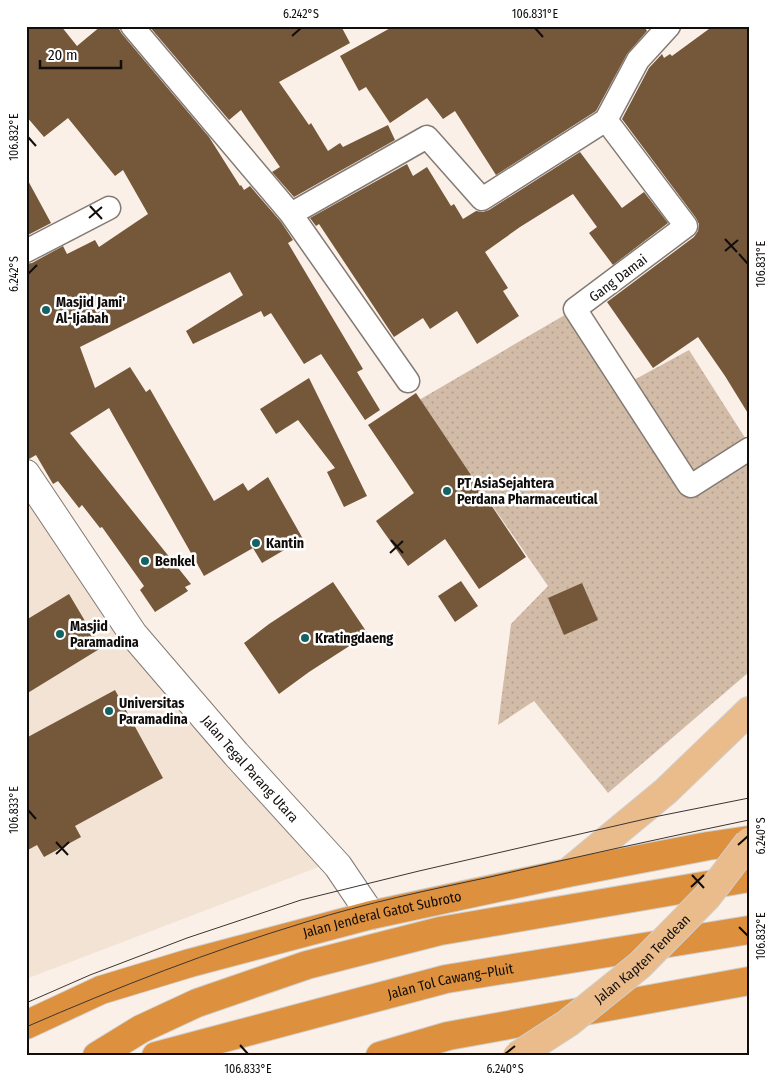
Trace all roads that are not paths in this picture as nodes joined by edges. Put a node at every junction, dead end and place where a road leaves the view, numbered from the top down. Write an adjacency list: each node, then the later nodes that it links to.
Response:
1 (132, 26): 5 (street)
2 (669, 26): 3 (street)
3 (606, 120): 5 (street); 8 (street, Gang Damai)
4 (109, 208): 6 (street)
5 (291, 214): 7 (street)
6 (26, 251)
7 (408, 381)
8 (749, 449)
9 (26, 474): 14 (street, Jalan Tegal Parang Utara)
10 (749, 711): 12 (main road)
11 (749, 841): 12 (highway, Jalan Jenderal Gatot Subroto); 21 (main road, Jalan Kapten Tendean, bridge)
12 (567, 873): 14 (highway, Jalan Jenderal Gatot Subroto)
13 (749, 878): 18 (highway)
14 (371, 915): 17 (highway, Jalan Jenderal Gatot Subroto)
15 (749, 930): 19 (highway, Jalan Tol Cawang–Pluit)
16 (749, 981): 20 (highway)
17 (26, 1025)
18 (97, 1056)
19 (156, 1056)
20 (380, 1056)
21 (518, 1056)

